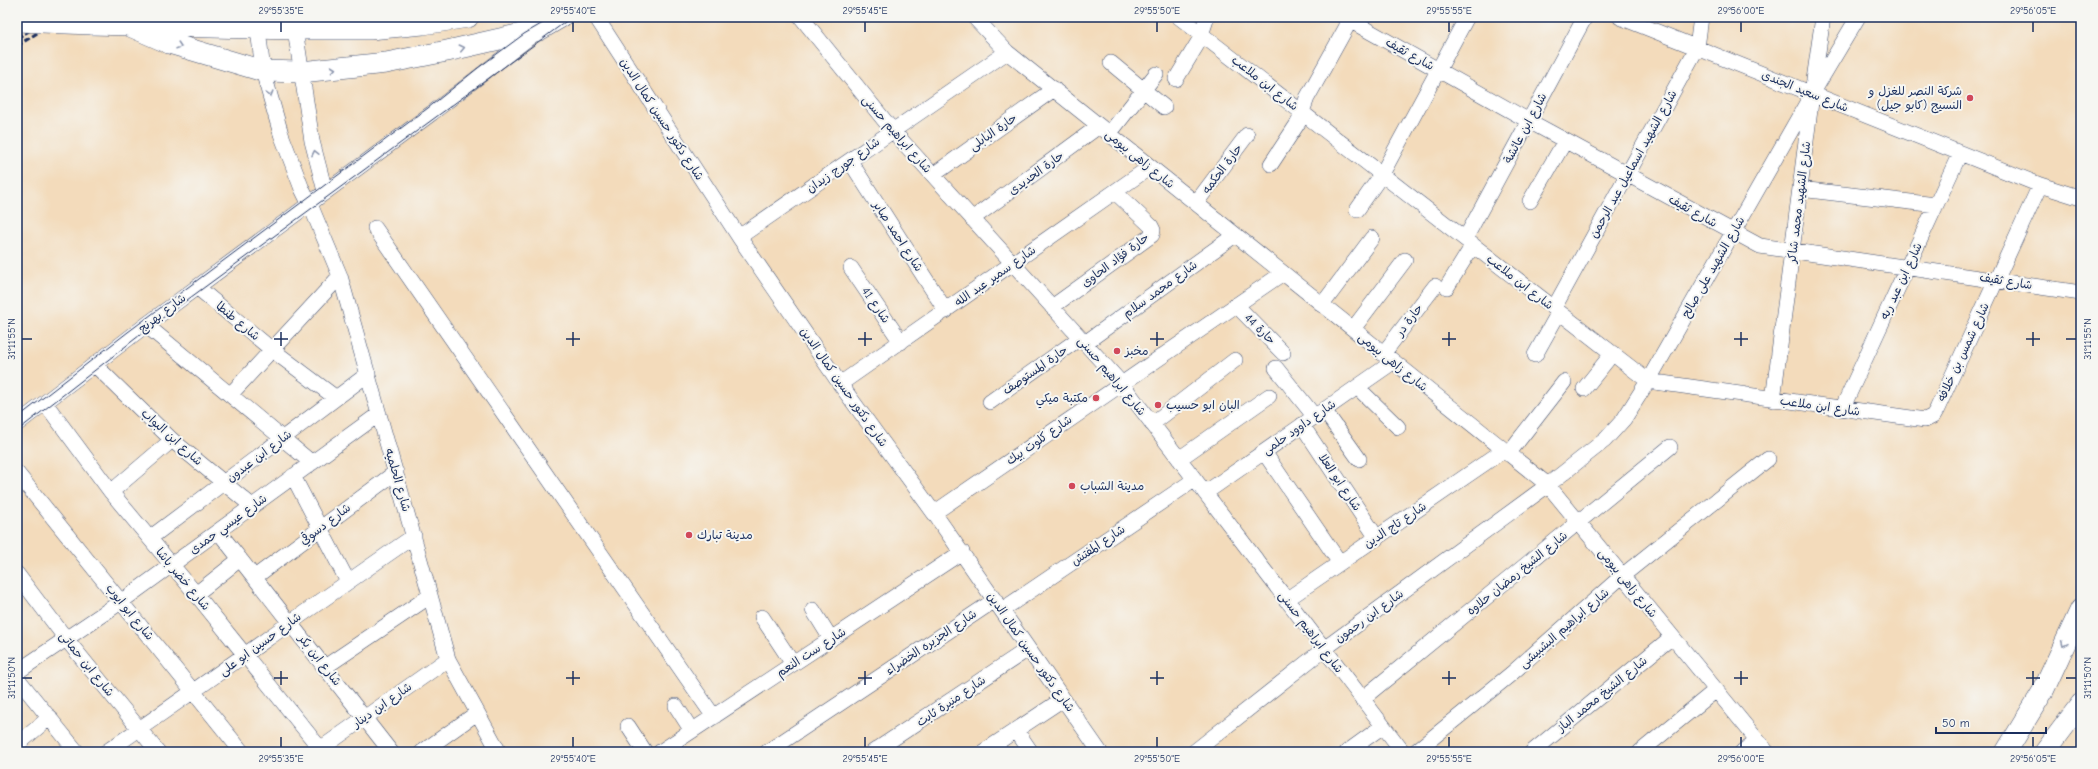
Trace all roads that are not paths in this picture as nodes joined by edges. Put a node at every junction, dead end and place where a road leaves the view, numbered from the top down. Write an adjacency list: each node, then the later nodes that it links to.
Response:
1 (468, 17): 18 (main road)
2 (561, 17): 19 (main road)
3 (596, 17): 60 (street, شارع دكتور حسين كمال الدين)
4 (801, 17): 36 (street, شارع ابراهيم حسنى)
5 (974, 17): 22 (street, شارع زاهى بيومى)
6 (1179, 17): 20 (street, شارع ابن ملاعب)
7 (1207, 17): 20 (street)
8 (1467, 17): 24 (street)
9 (1585, 17): 34 (street, شارع ابن عائشة)
10 (1620, 17): 21 (street, شارع سعيد الجندى)
11 (1701, 17): 21 (street, شارع الشهيد اسماعيل عبد الرحمن)
12 (1823, 17): 31 (street, شارع الشهيد على صالح)
13 (1858, 17): 31 (street, شارع الشهيد محمد شاكر)
14 (1349, 18): 24 (street, شارع ثقيف); 33 (street)
15 (17, 21): 16 (main road, bridge)
16 (130, 26): 17 (main road); 25 (main road, one-way to 25)
17 (258, 28): 18 (main road); 25 (street, شارع الحلميه)
18 (295, 30): 26 (street)
19 (538, 30): 26 (main road, one-way to 19); 48 (street, شارع بهرنج)
20 (1201, 34): 28 (street); 33 (street, شارع ابن ملاعب)
21 (1697, 48): 31 (street, شارع سعيد الجندى); 44 (street, شارع الشهيد اسماعيل عبد الرحمن)
22 (1007, 52): 29 (street, شارع زاهى بيومى); 36 (street, شارع جورج زيدان)
23 (1111, 63): 30 (street)
24 (1438, 70): 34 (street, شارع ثقيف); 43 (street)
25 (263, 71): 26 (main road); 52 (street, شارع الحلميه, one-way to 52)
26 (300, 72): 48 (street, one-way to 26)
27 (1156, 74): 30 (street, حارة الحديدى)
28 (1176, 79)
29 (1054, 89): 35 (street, شارع زاهى بيومى); 45 (street, حارة البابلى)
30 (1144, 89): 32 (street); 35 (street, حارة الحديدى)
31 (1812, 94): 39 (street, شارع سعيد الجندى); 47 (street, شارع الشهيد محمد شاكر); 58 (street, شارع الشهيد على صالح)
32 (1164, 106)
33 (1302, 112): 41 (street); 43 (street, شارع ابن ملاعب)
34 (1529, 121): 38 (street, شارع ثقيف); 62 (street, شارع ابن عائشة)
35 (1104, 130): 42 (street, شارع زاهى بيومى); 56 (street, حارة الحديدى)
36 (893, 131): 40 (street, شارع جورج زيدان); 45 (street, شارع ابراهيم حسنى)
37 (1248, 135): 53 (street, حارة الحكمه)
38 (1565, 141): 44 (street, شارع ثقيف); 51 (street)
39 (1960, 153): 46 (street, شارع سعيد الجندى); 54 (street, شارع ابن عبد ربه)
40 (850, 161): 60 (street, شارع جورج زيدان); 77 (street, شارع احمد صابر)
41 (1271, 164)
42 (1150, 167): 49 (street, شارع سمير عبد الله); 53 (street, شارع زاهى بيومى)
43 (1382, 174): 55 (street); 62 (street, شارع ابن ملاعب)
44 (1627, 174): 58 (street, شارع ثقيف); 78 (street, شارع الشهيد اسماعيل عبد الرحمن)
45 (933, 176): 56 (street, شارع ابراهيم حسنى)
46 (2040, 185): 50 (street, شارع سعيد الجندى); 70 (street, شارع شمس بن خلافه)
47 (1800, 189): 54 (street); 63 (street, شارع الشهيد محمد شاكر)
48 (325, 191): 52 (street, شارع بهرنج)
49 (1115, 192): 65 (street, شارع سمير عبد الله); 76 (street, حارة فؤاد الحاوى)
50 (2081, 198)
51 (1530, 201)
52 (309, 203): 69 (street, شارع الحلميه); 72 (street, شارع بهرنج)
53 (1196, 203): 59 (street, شارع زاهى بيومى)
54 (1936, 205): 66 (street, شارع ابن عبد ربه)
55 (1357, 210)
56 (972, 219): 65 (street, شارع ابراهيم حسنى)
57 (375, 228): 172 (street)
58 (1733, 232): 63 (street, شارع ثقيف); 92 (street, شارع الشهيد على صالح)
59 (1235, 235): 68 (street, شارع زاهى بيومى); 81 (street, شارع محمد سلام)
60 (739, 237): 94 (street, شارع دكتور حسين كمال الدين)
61 (1372, 238): 75 (street)
62 (1469, 242): 71 (street, شارع ابن عائشة); 78 (street, شارع ابن ملاعب)
63 (1792, 251): 66 (street, شارع ثقيف); 101 (street, شارع الشهيد محمد شاكر)
64 (1405, 260): 80 (street)
65 (1012, 263): 76 (street, شارع ابراهيم حسنى); 77 (street, شارع سمير عبد الله)
66 (1907, 267): 70 (street, شارع ثقيف); 104 (street, شارع ابن عبد ربه)
67 (851, 268): 82 (street, شارع 41)
68 (1283, 273): 74 (street, شارع كلوت بيك); 75 (street, شارع زاهى بيومى)
69 (340, 276): 83 (street); 91 (street, شارع الحلميه)
70 (1996, 279): 73 (street, شارع ثقيف); 107 (street, شارع شمس بن خلافه)
71 (1441, 286): 87 (street, حارة در)
72 (197, 287): 79 (street, شارع بهرنج); 83 (street, شارع طنطا)
73 (2081, 292)
74 (1236, 305): 84 (street, حارة 44); 95 (street, شارع كلوت بيك)
75 (1322, 305): 80 (street, شارع زاهى بيومى)
76 (1052, 307): 81 (street, شارع ابراهيم حسنى)
77 (946, 310): 82 (street, شارع سمير عبد الله)
78 (1556, 310): 85 (street, شارع ابن ملاعب); 86 (street, شارع الشهيد اسماعيل عبد الرحمن)
79 (146, 325): 89 (street, شارع بهرنج); 98 (street)
80 (1353, 329): 87 (street, شارع زاهى بيومى)
81 (1082, 341): 95 (street, شارع ابراهيم حسنى); 102 (street, حارة المستوصف)
82 (901, 342): 94 (street, شارع سمير عبد الله)
83 (271, 349): 98 (street); 100 (street, شارع طنطا)
84 (1283, 353)
85 (1612, 354): 92 (street, شارع ابن ملاعب); 97 (street)
86 (1536, 355)
87 (1388, 358): 96 (street, شارع داوود حلمى); 116 (street, شارع زاهى بيومى)
88 (1236, 360): 109 (street)
89 (95, 365): 103 (street, شارع بهرنج); 113 (street, شارع ابن البواب)
90 (1276, 368): 105 (street)
91 (368, 374): 100 (street, شارع ابن عبدون); 106 (street, شارع الحلميه)
92 (1648, 381): 101 (street, شارع ابن ملاعب); 126 (street, شارع الشهيد على صالح)
93 (1564, 382): 116 (street, شارع تاج الدين)
94 (840, 384): 130 (street, شارع دكتور حسين كمال الدين)
95 (1122, 384): 109 (street, شارع ابراهيم حسنى); 130 (street, شارع كلوت بيك)
96 (1357, 387): 105 (street, شارع داوود حلمى); 111 (street)
97 (1584, 389)
98 (230, 395): 112 (street)
99 (1269, 396): 117 (street)
100 (336, 398): 112 (street, شارع ابن عبدون)
101 (1773, 400): 104 (street, شارع ابن ملاعب)
102 (990, 402)
103 (45, 403): 108 (street, شارع بهرنج); 127 (street, شارع خضر باشا)
104 (1842, 409): 107 (street, شارع ابن ملاعب)
105 (1320, 413): 110 (street, شارع داوود حلمى); 118 (street)
106 (379, 414): 120 (street, شارع عيسي حمدى); 121 (street, شارع الحلميه)
107 (1916, 420)
108 (17, 424)
109 (1152, 424): 117 (street, شارع ابراهيم حسنى)
110 (1302, 426): 115 (street, شارع داوود حلمى); 136 (street, شارع ابو العلا)
111 (1398, 427)
112 (283, 438): 120 (street); 125 (street, شارع ابن عبدون)
113 (172, 440): 125 (street, شارع ابن البواب); 127 (street)
114 (1670, 447): 131 (street, شارع الشيخ رمضان حلاوه)
115 (1264, 452): 128 (street, شارع داوود حلمى); 139 (street)
116 (1506, 452): 126 (street, شارع زاهى بيومى); 136 (street, شارع تاج الدين)
117 (1179, 459): 124 (street, شارع ابراهيم حسنى)
118 (1359, 459)
119 (1768, 459): 142 (street, شارع ابراهيم البشبيشى)
120 (312, 463): 123 (street, شارع عيسي حمدى)
121 (396, 472): 132 (street, شارع دسوقي); 134 (street, شارع الحلميه)
122 (17, 473): 148 (street, شارع ابو ايوب)
123 (293, 476): 129 (street, شارع عيسي حمدى); 132 (street)
124 (1194, 480): 128 (street, شارع ابراهيم حسنى); 149 (street, شارع المفتش)
125 (224, 482): 129 (street, شارع ابن البواب); 135 (street, شارع ابن عبدون)
126 (1548, 485): 131 (street, شارع زاهى بيومى); 158 (street, شارع ابن رحمون)
127 (111, 492): 135 (street, شارع خضر باشا)
128 (1205, 493): 147 (street, شارع ابراهيم حسنى)
129 (252, 506): 133 (street, شارع عيسي حمدى)
130 (934, 513): 137 (street, شارع دكتور حسين كمال الدين)
131 (1579, 523): 142 (street, شارع زاهى بيومى); 168 (street, شارع الشيخ رمضان حلاوه)
132 (320, 528): 143 (street, شارع دسوقي); 144 (street)
133 (218, 531): 138 (street, شارع ابن بكر); 140 (street, شارع عيسي حمدى)
134 (414, 536): 144 (street, شارع حسين ابو على); 146 (street, شارع الحلميه)
135 (150, 538): 140 (street, شارع خضر باشا)
136 (1377, 538): 139 (street, شارع تاج الدين)
137 (962, 552): 149 (street, شارع دكتور حسين كمال الدين); 155 (street, شارع ست النعم)
138 (240, 559): 143 (street, شارع ابن بكر); 145 (street)
139 (1340, 563): 147 (street, شارع تاج الدين)
140 (172, 565): 145 (street, شارع خضر باشا); 148 (street, شارع عيسي حمدى)
141 (17, 574): 156 (street, شارع ابن حماتى)
142 (1622, 576): 154 (street, شارع زاهى بيومى); 200 (street, شارع ابراهيم البشبيشى)
143 (255, 577): 153 (street, شارع ابن بكر)
144 (348, 582): 153 (street, شارع حسين ابو على)
145 (196, 594): 159 (street, شارع خضر باشا)
146 (430, 596): 160 (street, شارع الحلميه); 162 (street)
147 (1286, 600): 158 (street, شارع ابراهيم حسنى)
148 (122, 601): 156 (street, شارع عيسي حمدى); 166 (street, شارع ابو ايوب)
149 (998, 605): 157 (street, شارع دكتور حسين كمال الدين); 192 (street, شارع الجزيره الخضراء)
150 (2081, 609): 205 (main road, one-way to 205)
151 (813, 610): 155 (street)
152 (762, 617): 161 (street)
153 (290, 622): 159 (street, شارع حسين ابو على); 162 (street, شارع ابن بكر)
154 (1672, 637): 165 (street, شارع زاهى بيومى); 201 (street, شارع الشيخ محمد الباز)
155 (831, 639): 161 (street, شارع ست النعم)
156 (67, 640): 163 (street, شارع عيسي حمدى); 177 (street, شارع ابن حماتى)
157 (1028, 649): 167 (street, شارع دكتور حسين كمال الدين); 193 (street, شارع منيرة ثابت)
158 (1324, 650): 168 (street, شارع ابراهيم حسنى); 197 (street, شارع ابن رحمون)
159 (245, 654): 166 (street, شارع حسين ابو على); 182 (street, شارع خضر باشا)
160 (448, 659): 171 (street, شارع الحلميه); 174 (street, شارع ابن دينار)
161 (793, 664): 172 (street, شارع ست النعم)
162 (325, 667): 174 (street, شارع ابن بكر)
163 (17, 672)
164 (17, 678): 173 (street)
165 (1716, 690): 180 (street, شارع زاهى بيومى); 202 (street)
166 (194, 692): 177 (street, شارع حسين ابو على); 186 (street, شارع ابو ايوب)
167 (1063, 699): 178 (street); 196 (street, شارع دكتور حسين كمال الدين)
168 (1362, 699): 176 (street, شارع ابراهيم حسنى)
169 (2081, 704): 206 (main road)
170 (676, 706): 179 (street)
171 (477, 713): 188 (street); 189 (street, شارع الحلميه)
172 (714, 716): 179 (street, شارع ست النعم)
173 (50, 718): 181 (street); 183 (street)
174 (364, 718): 182 (street, شارع ابن دينار); 187 (street, شارع ابن بكر)
175 (628, 726): 190 (street)
176 (1383, 726): 198 (street); 199 (street, شارع ابراهيم حسنى)
177 (140, 729): 184 (street, شارع حسين ابو على); 185 (street, شارع ابن حماتى)
178 (1016, 730): 194 (street); 195 (street)
179 (692, 731): 191 (street, شارع ست النعم)
180 (1757, 740): 203 (street); 204 (street, شارع زاهى بيومى)
181 (17, 745)
182 (320, 751)
183 (78, 752)
184 (106, 752)
185 (158, 752)
186 (242, 752)
187 (391, 752)
188 (422, 752)
189 (499, 752)
190 (645, 752)
191 (660, 752)
192 (767, 752)
193 (873, 752)
194 (983, 752)
195 (1031, 752)
196 (1100, 752)
197 (1194, 752)
198 (1347, 752)
199 (1403, 752)
200 (1416, 752)
201 (1532, 752)
202 (1640, 752)
203 (1742, 752)
204 (1767, 752)
205 (2006, 752)
206 (2045, 752)

